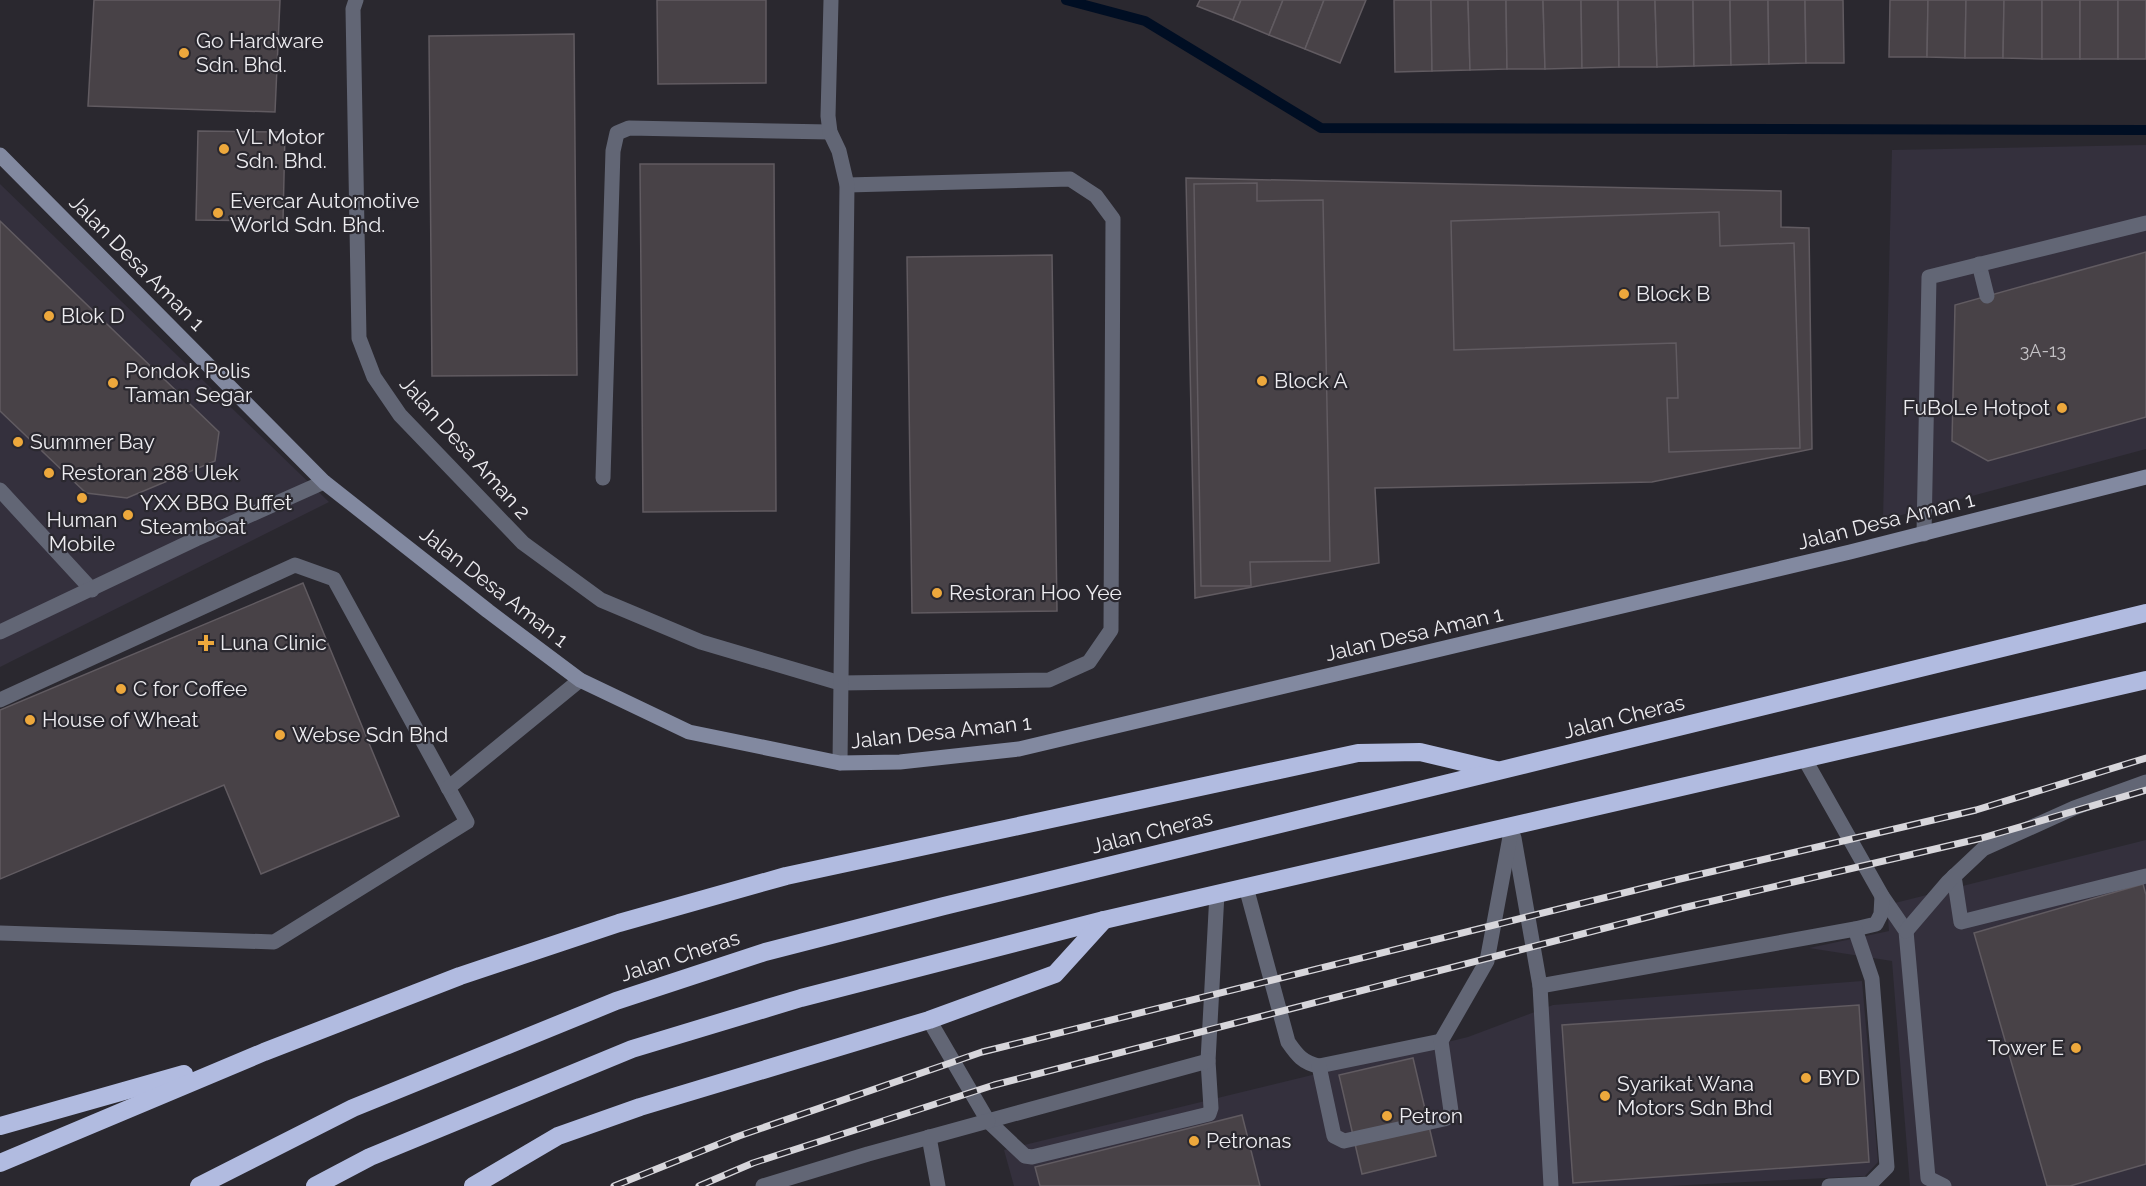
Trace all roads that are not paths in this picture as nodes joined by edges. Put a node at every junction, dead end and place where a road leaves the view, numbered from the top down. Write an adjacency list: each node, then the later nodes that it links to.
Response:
1 (356, 0): 19 (street, Jalan Desa Aman 2)
2 (831, 0): 3 (street)
3 (830, 132): 5 (street); 10 (street)
4 (0, 156): 11 (street, Jalan Desa Aman 1)
5 (847, 184): 19 (street); 19 (street, Jalan Desa Aman 2)
6 (2146, 223): 7 (street)
7 (1980, 264): 8 (street); 13 (street)
8 (1987, 296)
9 (2146, 477): 13 (street, Jalan Desa Aman 1)
10 (603, 478)
11 (324, 482): 14 (street); 17 (street, Jalan Desa Aman 1)
12 (0, 490): 14 (street)
13 (1924, 534): 22 (street, Jalan Desa Aman 1)
14 (92, 590): 16 (street)
15 (2146, 613): 23 (highway, Jalan Cheras)
16 (0, 632)
17 (580, 680): 22 (street, Jalan Desa Aman 1); 25 (street)
18 (2146, 680): 21 (highway)
19 (840, 682): 22 (street)
20 (0, 700): 25 (street)
21 (1804, 758): 26 (highway); 31 (street)
22 (840, 763)
23 (1500, 771): 39 (highway); 46 (highway, Jalan Cheras)
24 (2146, 782): 27 (street)
25 (448, 788): 35 (street)
26 (1512, 826): 29 (highway); 36 (street); 38 (street)
27 (1954, 876): 28 (street); 34 (street)
28 (2146, 876)
29 (1246, 887): 30 (highway); 41 (street)
30 (1217, 893): 32 (highway); 40 (street)
31 (1882, 896): 33 (street); 34 (street)
32 (1104, 920): 37 (highway); 47 (highway)
33 (1855, 929): 36 (street); 52 (street)
34 (1906, 931): 53 (street)
35 (0, 933)
36 (1540, 986): 51 (street)
37 (929, 1020): 42 (street); 48 (highway)
38 (1440, 1041): 41 (street); 41 (street)
39 (264, 1052): 43 (highway); 45 (highway)
40 (1208, 1061): 42 (street); 42 (street)
41 (1319, 1066)
42 (988, 1121): 44 (street)
43 (0, 1126)
44 (929, 1137): 49 (street); 50 (street)
45 (0, 1162)
46 (199, 1186)
47 (315, 1186)
48 (473, 1186)
49 (764, 1186)
50 (938, 1186)
51 (1551, 1186)
52 (1829, 1186)
53 (1944, 1186)

